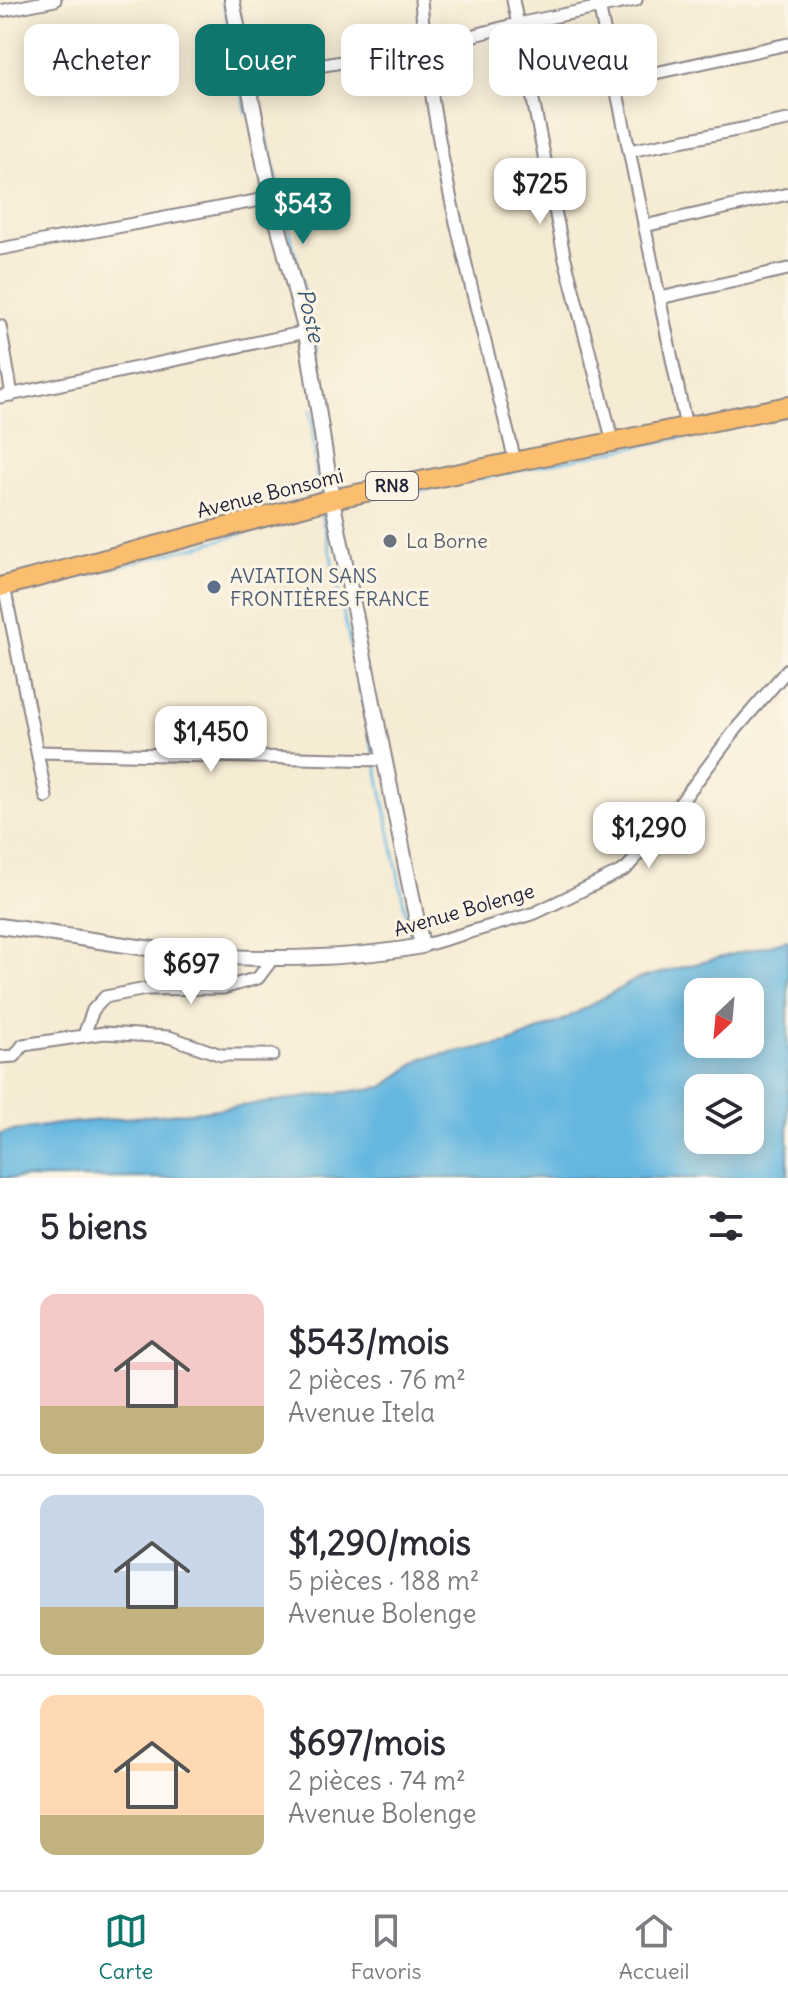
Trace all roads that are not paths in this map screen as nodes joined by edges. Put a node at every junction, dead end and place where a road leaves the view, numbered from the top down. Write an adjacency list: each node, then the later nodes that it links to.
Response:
1 (55, 0): 7 (street)
2 (232, 0): 8 (street)
3 (421, 0): 9 (street)
4 (513, 0): 10 (street)
5 (636, 0): 6 (street)
6 (598, 4): 10 (street); 11 (street)
7 (0, 11)
8 (237, 24)
9 (423, 24)
10 (517, 24)
11 (602, 24)
12 (788, 44): 13 (street)
13 (657, 73)
14 (251, 96): 21 (street)
15 (433, 96): 32 (street)
16 (532, 96): 31 (street)
17 (617, 96): 19 (street)
18 (788, 120): 19 (street)
19 (629, 151): 22 (street)
20 (788, 194): 22 (street)
21 (271, 198): 23 (street); 27 (street)
22 (644, 226): 25 (street)
23 (0, 249)
24 (788, 269): 25 (street)
25 (660, 298): 30 (street)
26 (0, 326): 28 (street)
27 (306, 332): 28 (street); 33 (street)
28 (6, 396)
29 (788, 406): 30 (main road, Avenue Bonsomi / RN8)
30 (686, 427): 31 (main road, Avenue Bonsomi / RN8)
31 (613, 442): 32 (main road, Avenue Bonsomi / RN8)
32 (515, 461): 33 (main road, Avenue Bonsomi / RN8)
33 (332, 499): 34 (main road, Avenue Bonsomi / RN8); 37 (street)
34 (2, 586): 36 (street)
35 (788, 669): 40 (street, Avenue Bolenge)
36 (38, 752): 37 (street); 38 (street)
37 (384, 760): 40 (street)
38 (46, 797)
39 (0, 926): 41 (street, Avenue Bolenge)
40 (422, 946): 41 (street, Avenue Bolenge)
41 (273, 958): 42 (street)
42 (84, 1035): 43 (street); 44 (street)
43 (273, 1055)
44 (0, 1057)

